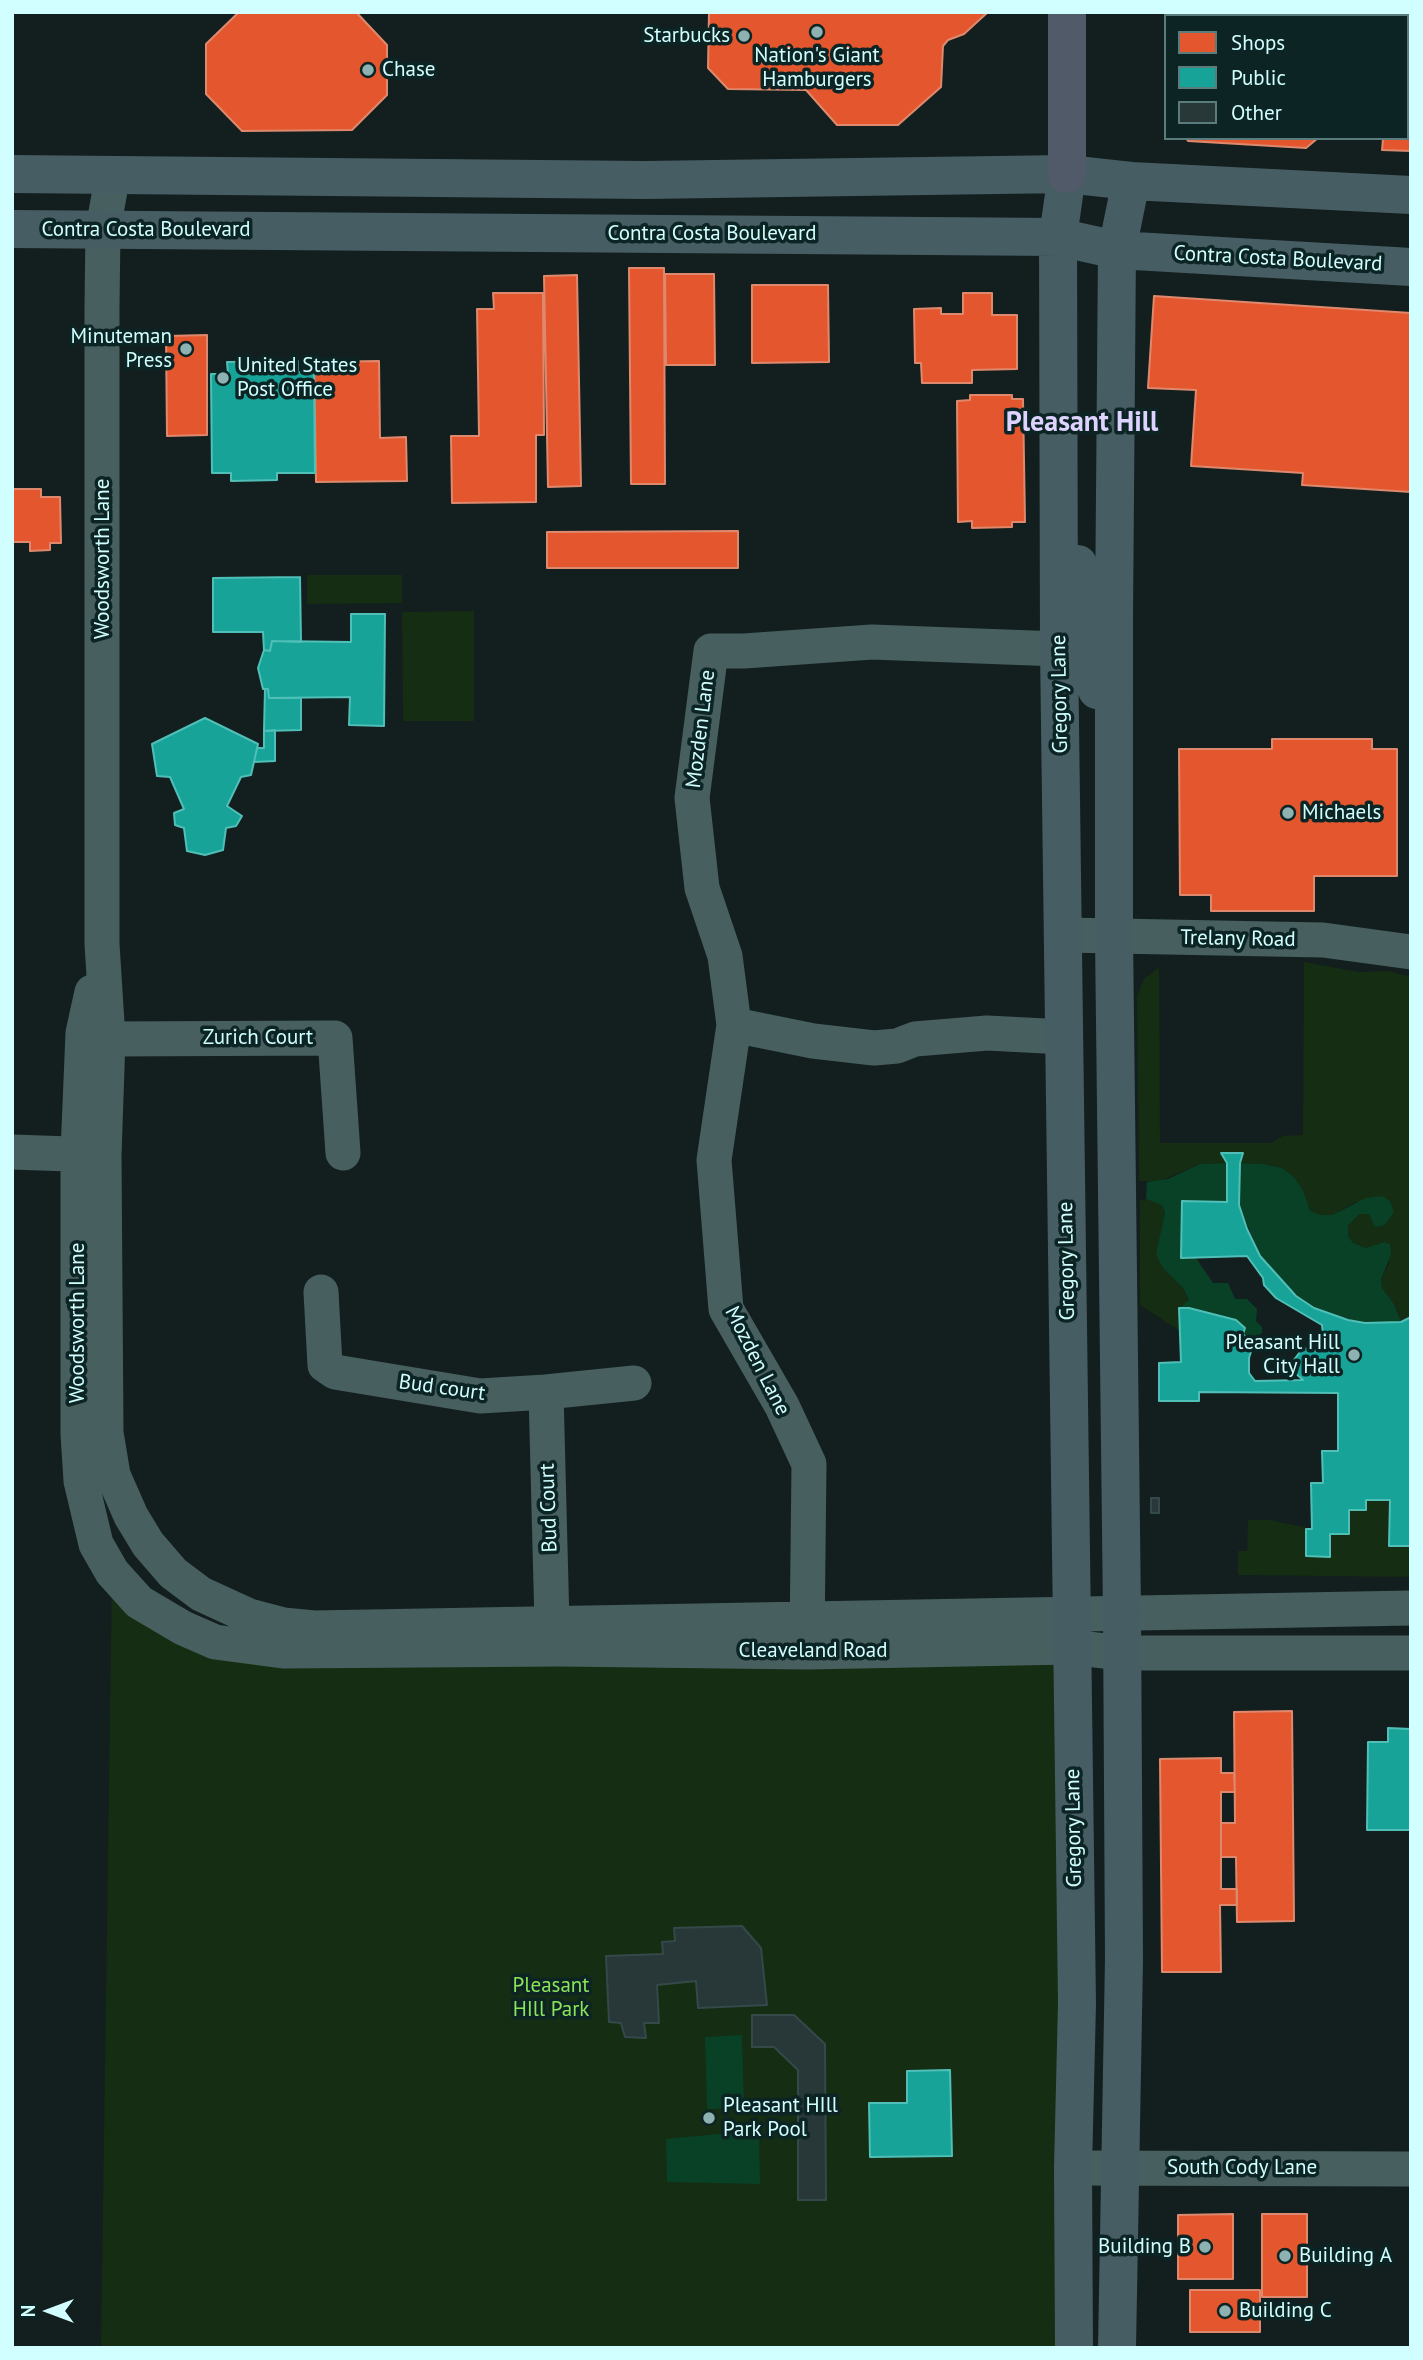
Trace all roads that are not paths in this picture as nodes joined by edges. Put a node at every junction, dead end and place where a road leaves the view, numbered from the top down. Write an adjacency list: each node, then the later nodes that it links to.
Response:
1 (1067, 12): 4 (highway)
2 (12, 174): 3 (main road)
3 (113, 174): 4 (main road); 8 (street, Woodsworth Lane)
4 (1067, 174): 5 (main road); 9 (main road, Gregory Lane)
5 (1131, 181): 6 (main road); 10 (main road)
6 (1411, 195)
7 (12, 229): 8 (main road, Contra Costa Boulevard)
8 (103, 229): 9 (main road, Contra Costa Boulevard); 17 (street, Woodsworth Lane)
9 (1058, 236): 10 (main road, Contra Costa Boulevard); 12 (main road, Gregory Lane)
10 (1118, 250): 11 (main road, Contra Costa Boulevard); 14 (main road)
11 (1411, 267)
12 (1059, 536): 13 (main road, Gregory Lane); 14 (main road)
13 (1059, 649): 15 (main road, Gregory Lane); 19 (street, Mozden Lane)
14 (1114, 709): 16 (main road)
15 (1063, 935): 16 (street, Trelany Road); 20 (main road, Gregory Lane)
16 (1114, 937): 18 (street, Trelany Road); 31 (main road)
17 (102, 944): 21 (street, Woodsworth Lane); 24 (street, Woodsworth Lane)
18 (1411, 952)
19 (734, 1024): 20 (street); 35 (street, Mozden Lane)
20 (1065, 1037): 34 (main road, Gregory Lane)
21 (108, 1039): 23 (street, Zurich Court); 24 (street, Woodsworth Lane)
22 (12, 1152): 24 (street)
23 (343, 1153)
24 (91, 1154): 28 (street, Woodsworth Lane); 29 (street, Woodsworth Lane)
25 (321, 1292): 27 (street, Bud court)
26 (634, 1383): 27 (street, Bud court)
27 (546, 1392): 33 (street, Bud Court)
28 (148, 1544): 29 (street); 32 (street, Woodsworth Lane)
29 (112, 1572): 36 (street, Woodsworth Lane)
30 (1411, 1608): 31 (street, Cleaveland Road)
31 (1122, 1613): 34 (street, Cleaveland Road); 37 (main road)
32 (249, 1616): 33 (street, Cleaveland Road)
33 (552, 1624): 35 (street, Cleaveland Road)
34 (1071, 1631): 35 (street, Cleaveland Road); 37 (street, Cleaveland Road); 39 (main road, Gregory Lane)
35 (807, 1636): 36 (street, Cleaveland Road)
36 (215, 1642)
37 (1121, 1653): 38 (street, Cleaveland Road); 40 (main road)
38 (1411, 1653)
39 (1073, 2168): 40 (street, South Cody Lane); 42 (main road, Gregory Lane)
40 (1121, 2168): 41 (street, South Cody Lane); 43 (main road)
41 (1411, 2169)
42 (1074, 2348)
43 (1117, 2348)

